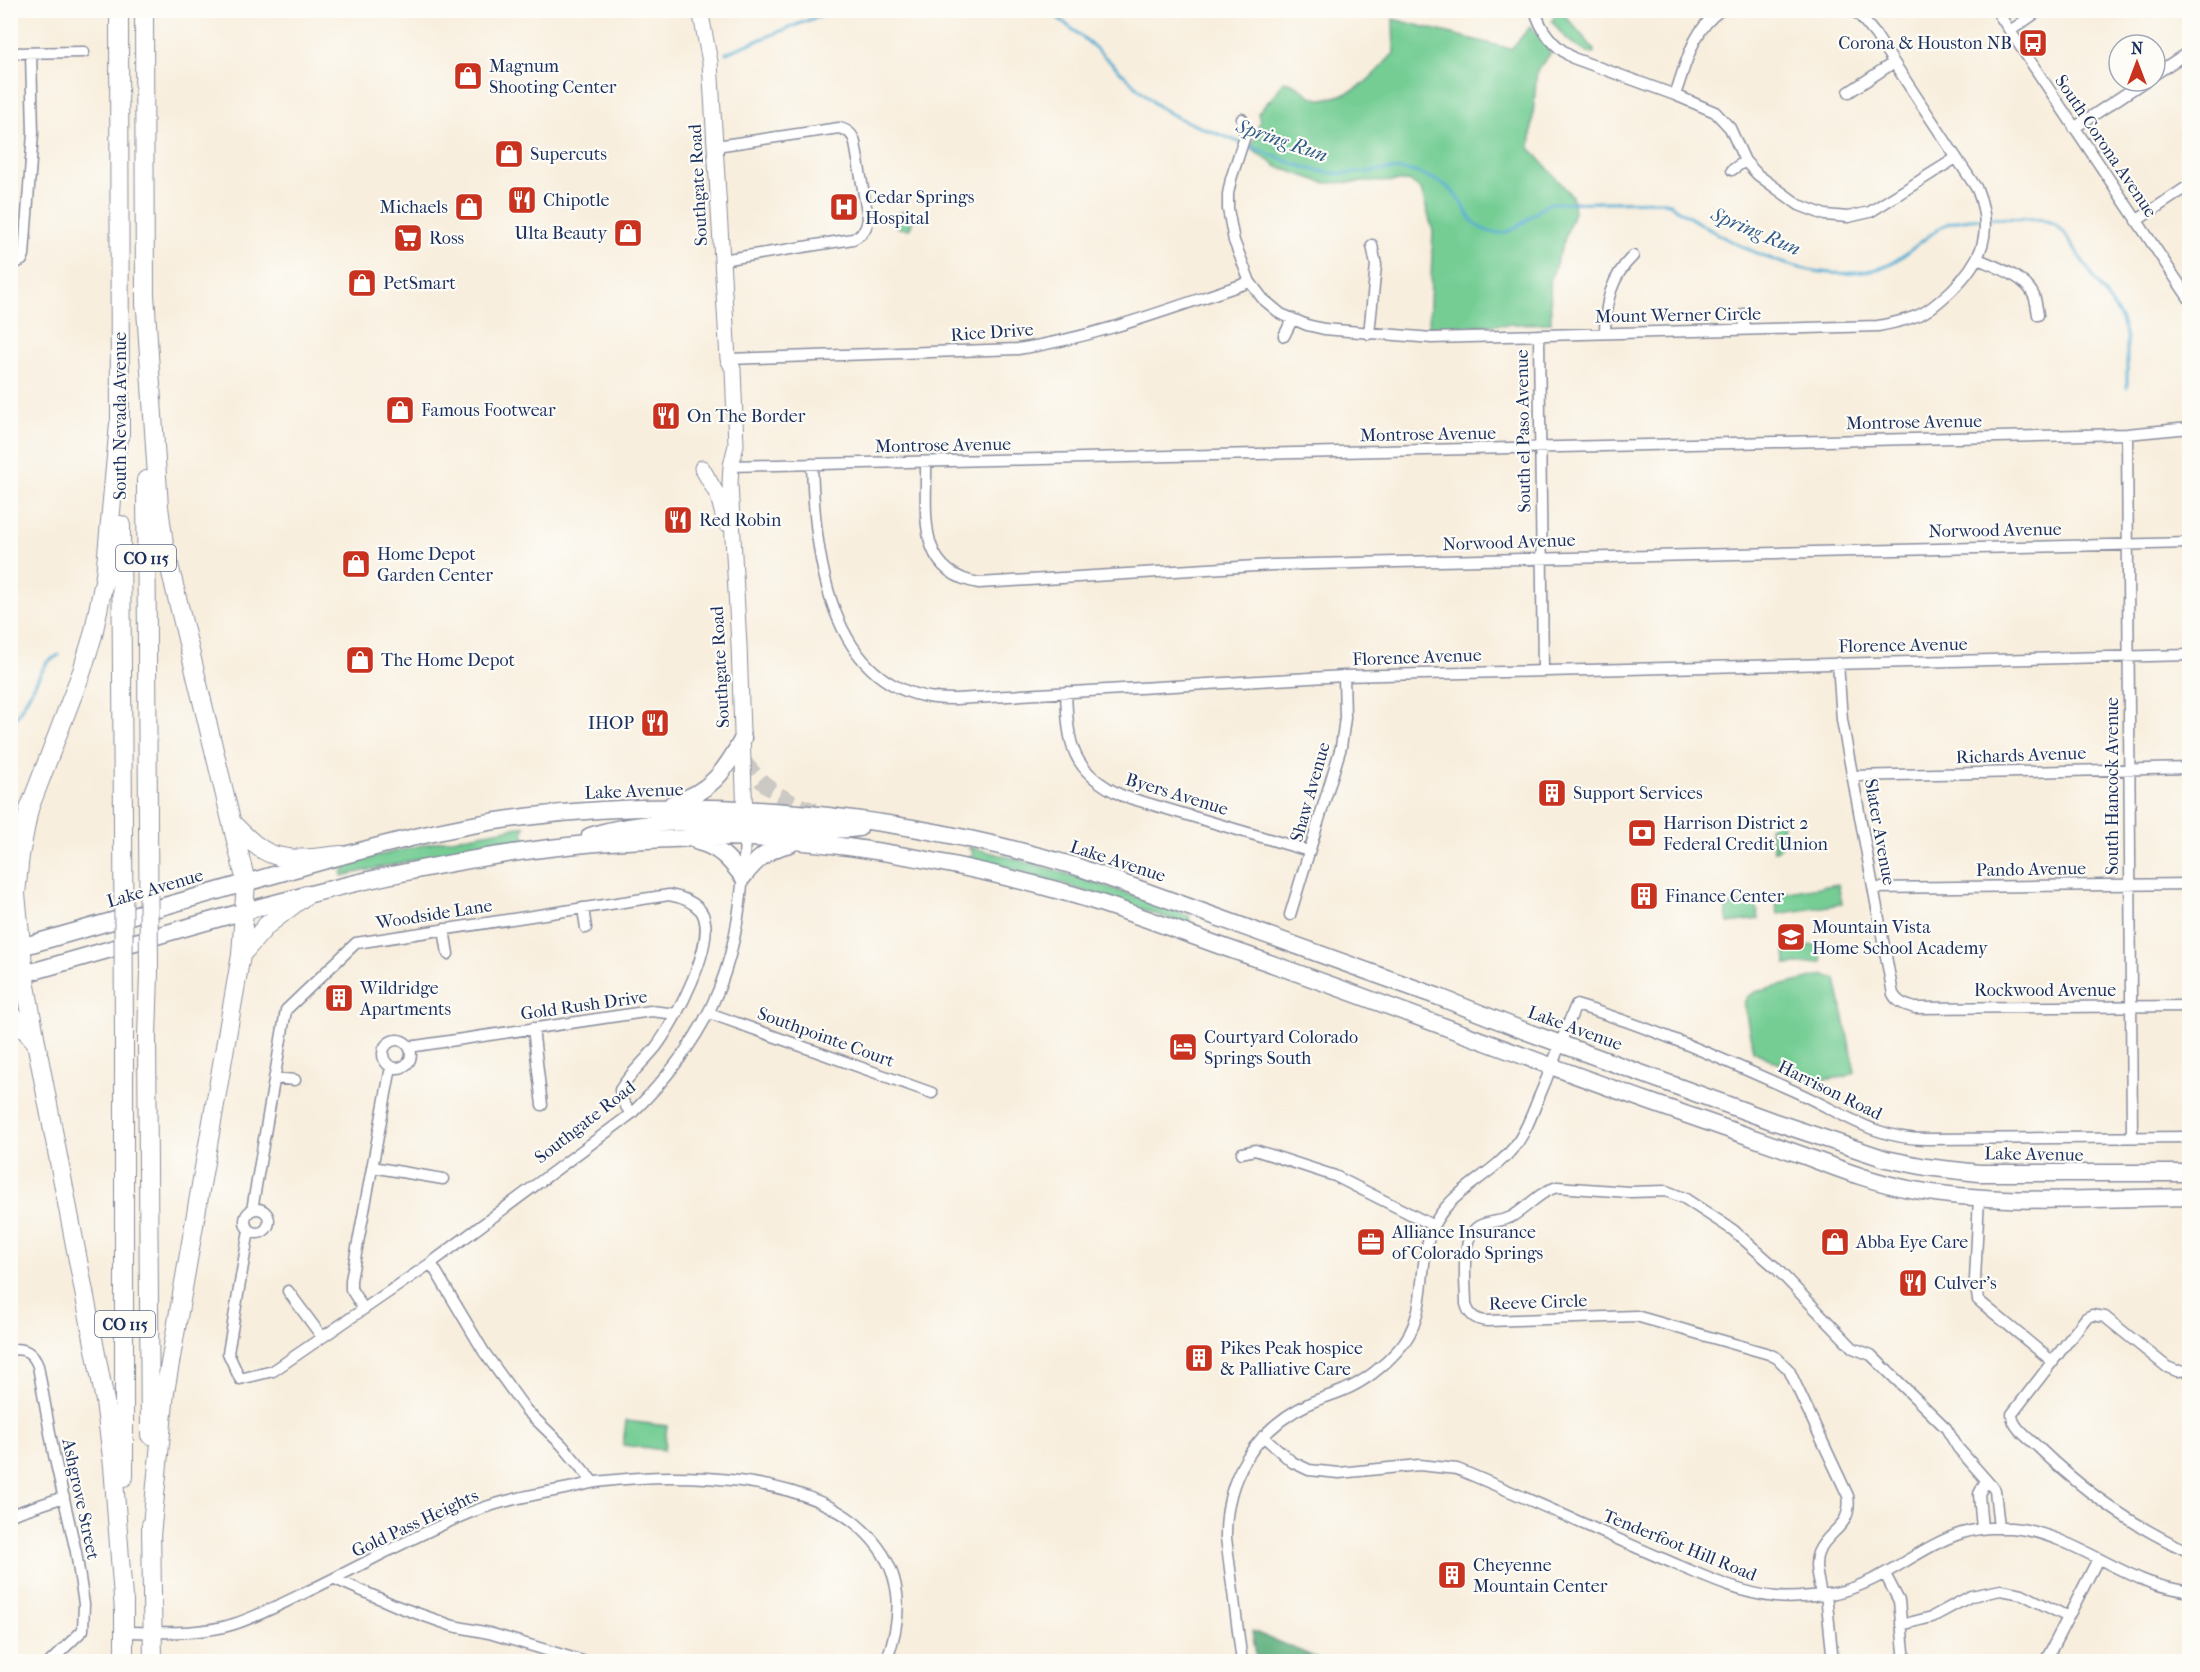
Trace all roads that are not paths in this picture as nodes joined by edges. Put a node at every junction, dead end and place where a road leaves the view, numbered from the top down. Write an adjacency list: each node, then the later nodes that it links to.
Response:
1 (120, 10): 46 (highway, South Nevada Avenue / CO 115)
2 (144, 10): 33 (highway, South Nevada Avenue / CO 115)
3 (700, 10): 21 (street, Southgate Road)
4 (1535, 10): 18 (street)
5 (1853, 10): 14 (street, Mount Werner Circle)
6 (1996, 10): 9 (street, South Corona Avenue)
7 (2040, 10): 9 (street)
8 (1717, 11): 18 (street)
9 (2010, 31): 20 (street, South Corona Avenue)
10 (2190, 51): 15 (street)
11 (84, 52): 13 (street)
12 (10, 53): 13 (street)
13 (32, 53): 31 (street)
14 (1893, 63): 16 (street); 22 (street, Mount Werner Circle)
15 (2167, 66)
16 (1849, 92)
17 (2127, 93): 20 (street)
18 (1675, 95): 23 (street)
19 (1242, 119): 32 (street, Mount Werner Circle)
20 (2074, 128): 26 (street, South Corona Avenue)
21 (716, 146): 30 (street, Southgate Road); 30 (street)
22 (1956, 158): 23 (street); 29 (street, Mount Werner Circle)
23 (1745, 161): 24 (street)
24 (1732, 170)
25 (2190, 185): 26 (street)
26 (2136, 220): 34 (street, South Corona Avenue)
27 (1372, 245): 42 (street)
28 (1633, 256): 41 (street)
29 (1978, 259): 35 (street, Mount Werner Circle); 37 (street)
30 (722, 260): 45 (street, Southgate Road)
31 (10, 266)
32 (1250, 282): 38 (street, Mount Werner Circle); 45 (street, Rice Drive)
33 (145, 294): 69 (highway); 134 (highway, South Nevada Avenue / CO 115, bridge)
34 (2190, 300)
35 (1923, 313): 39 (street); 40 (street, Mount Werner Circle)
36 (1744, 314): 40 (street)
37 (2038, 315)
38 (1292, 320): 42 (street, Mount Werner Circle); 44 (street)
39 (1930, 324)
40 (1744, 329): 41 (street, Mount Werner Circle)
41 (1605, 333): 43 (street, Mount Werner Circle)
42 (1369, 334): 43 (street, Mount Werner Circle)
43 (1539, 335): 49 (street, South el Paso Avenue)
44 (1284, 336)
45 (728, 359): 52 (street, Southgate Road)
46 (119, 424): 82 (highway); 141 (highway, South Nevada Avenue / CO 115, bridge)
47 (2190, 428): 48 (street, Montrose Avenue)
48 (2127, 434): 49 (street, Montrose Avenue); 54 (street, South Hancock Avenue)
49 (1541, 447): 50 (street, Montrose Avenue); 56 (street, South el Paso Avenue)
50 (926, 462): 51 (street, Montrose Avenue); 56 (street, Norwood Avenue)
51 (812, 465): 52 (street, Montrose Avenue); 63 (street, Florence Avenue)
52 (731, 466): 57 (street, Southgate Road)
53 (702, 468): 57 (street)
54 (2127, 543): 55 (street, Norwood Avenue); 56 (street, Norwood Avenue); 59 (street, South Hancock Avenue)
55 (2190, 543)
56 (1541, 558): 61 (street, South el Paso Avenue)
57 (734, 561): 64 (street, Southgate Road)
58 (2190, 655): 59 (street, Florence Avenue)
59 (2128, 656): 60 (street, Florence Avenue); 66 (street, South Hancock Avenue)
60 (1838, 663): 61 (street, Florence Avenue); 67 (street, Slater Avenue)
61 (1543, 670): 62 (street, Florence Avenue)
62 (1344, 676): 63 (street, Florence Avenue); 74 (street, Shaw Avenue)
63 (1066, 692): 74 (street, Byers Avenue)
64 (743, 738): 68 (main road); 70 (street, Southgate Road)
65 (2190, 768): 66 (street, Richards Avenue)
66 (2128, 769): 67 (street, Richards Avenue); 79 (street, South Hancock Avenue)
67 (1853, 776): 80 (street, Slater Avenue)
68 (661, 808): 70 (main road, Lake Avenue); 75 (main road, Lake Avenue)
69 (232, 823): 75 (highway); 77 (highway)
70 (745, 824): 71 (main road, Lake Avenue); 72 (main road, Lake Avenue); 73 (main road); 76 (street, Southgate Road); 100 (main road, Lake Avenue)
71 (679, 838): 73 (main road, Lake Avenue); 76 (main road)
72 (799, 842): 76 (main road); 103 (main road, Lake Avenue)
73 (557, 846): 81 (main road, Lake Avenue)
74 (1309, 851): 85 (street, Shaw Avenue)
75 (341, 855): 77 (main road, Lake Avenue)
76 (743, 877): 96 (street, Southgate Road)
77 (246, 882): 84 (highway); 88 (main road, Lake Avenue)
78 (2190, 884): 79 (street, Pando Avenue)
79 (2129, 885): 80 (street, Pando Avenue); 93 (street, South Hancock Avenue)
80 (1874, 888): 92 (street, Slater Avenue)
81 (306, 895): 84 (main road, Lake Avenue); 90 (highway)
82 (13, 900): 88 (highway)
83 (583, 908): 86 (street); 87 (street, Woodside Lane); 97 (street, Woodside Lane)
84 (245, 911): 90 (highway); 91 (main road, Lake Avenue)
85 (1290, 915)
86 (586, 928)
87 (444, 929): 89 (street); 104 (street, Woodside Lane)
88 (16, 949): 91 (highway)
89 (448, 954)
90 (241, 955): 134 (highway)
91 (17, 976): 99 (highway)
92 (1901, 1004): 93 (street, Rockwood Avenue)
93 (2130, 1006): 94 (street, Rockwood Avenue); 109 (street, South Hancock Avenue)
94 (2190, 1006)
95 (10, 1013): 99 (highway)
96 (710, 1013): 106 (street, Southpointe Court); 108 (street, Southgate Road)
97 (677, 1014): 98 (street, Gold Rush Drive); 108 (street)
98 (533, 1028): 101 (street, Gold Rush Drive); 107 (street)
99 (36, 1042): 141 (highway)
100 (1560, 1043): 103 (street); 109 (street, Harrison Road); 113 (main road, Lake Avenue)
101 (409, 1047): 102 (street); 102 (street)
102 (391, 1066): 112 (street)
103 (1552, 1067): 115 (main road, Lake Avenue); 118 (street)
104 (274, 1078): 105 (street); 117 (street, Woodside Lane)
105 (295, 1080)
106 (932, 1093)
107 (543, 1105)
108 (632, 1114): 120 (street, Southgate Road)
109 (2132, 1137): 110 (street, Harrison Road)
110 (2190, 1137)
111 (1242, 1153): 118 (street)
112 (372, 1167): 114 (street); 122 (street)
113 (2190, 1173)
114 (443, 1179)
115 (1979, 1197): 116 (main road, Lake Avenue); 125 (street)
116 (2190, 1197)
117 (252, 1210): 119 (street); 119 (street)
118 (1434, 1226): 127 (street)
119 (249, 1230): 123 (street, Southgate Road)
120 (431, 1263): 122 (street, Southgate Road); 128 (street)
121 (288, 1291): 123 (street)
122 (363, 1308): 123 (street, Southgate Road)
123 (322, 1337)
124 (10, 1350): 130 (street, Ashgrove Street)
125 (2053, 1362): 126 (street); 135 (street)
126 (2190, 1370)
127 (1263, 1436): 140 (street, Tenderfoot Hill Road); 151 (street)
128 (593, 1482): 138 (street, Gold Pass Heights); 150 (street, Gold Pass Heights)
129 (1985, 1482): 132 (street, Reeve Circle); 133 (street); 140 (street, Reeve Circle)
130 (64, 1497): 131 (street); 146 (street, Ashgrove Street)
131 (10, 1515)
132 (1999, 1528): 133 (street, Tenderfoot Hill Road); 136 (street, Tenderfoot Hill Road)
133 (1982, 1529): 137 (street, Tenderfoot Hill Road)
134 (151, 1536): 145 (highway, CO 115)
135 (2190, 1552)
136 (2098, 1559): 139 (street, Tenderfoot Hill Road); 142 (street)
137 (1885, 1574): 140 (street, Tenderfoot Hill Road); 143 (street)
138 (335, 1579): 145 (street, Gold Pass Heights); 149 (street)
139 (2190, 1592)
140 (1823, 1595): 152 (street)
141 (124, 1611): 144 (highway, CO 115)
142 (2068, 1617): 143 (street); 154 (street)
143 (1901, 1625): 153 (street)
144 (123, 1632): 145 (street, Gold Pass Heights); 147 (highway, CO 115)
145 (152, 1632): 148 (highway, CO 115)
146 (50, 1662)
147 (124, 1662)
148 (153, 1662)
149 (586, 1662)
150 (886, 1662)
151 (1242, 1662)
152 (1833, 1662)
153 (1905, 1662)
154 (2044, 1662)

